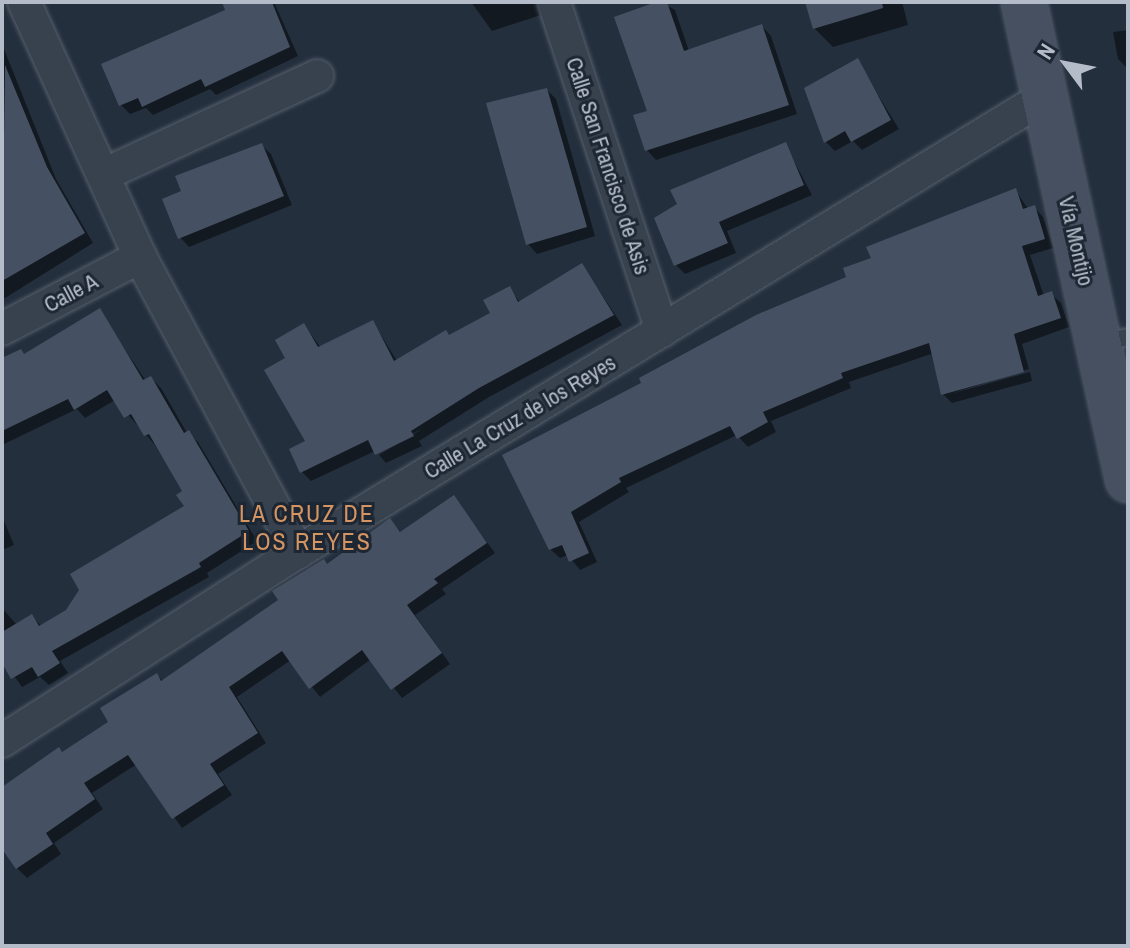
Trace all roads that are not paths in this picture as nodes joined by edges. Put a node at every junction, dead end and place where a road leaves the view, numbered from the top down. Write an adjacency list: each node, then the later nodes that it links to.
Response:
1 (24, 2): 6 (street)
2 (554, 2): 9 (street, Calle San Francisco de Asis)
3 (1024, 2): 5 (main road, Vía Montijo)
4 (317, 76): 6 (street)
5 (1043, 98): 9 (street, Calle La Cruz de los Reyes); 10 (main road, Vía Montijo)
6 (103, 175): 7 (street)
7 (140, 257): 8 (street, Calle A); 12 (street)
8 (2, 329)
9 (662, 331): 12 (street, Calle La Cruz de los Reyes)
10 (1114, 340): 11 (main road, Vía Montijo)
11 (1128, 477)
12 (298, 552): 13 (street, Calle La Cruz de los Reyes)
13 (2, 741)

